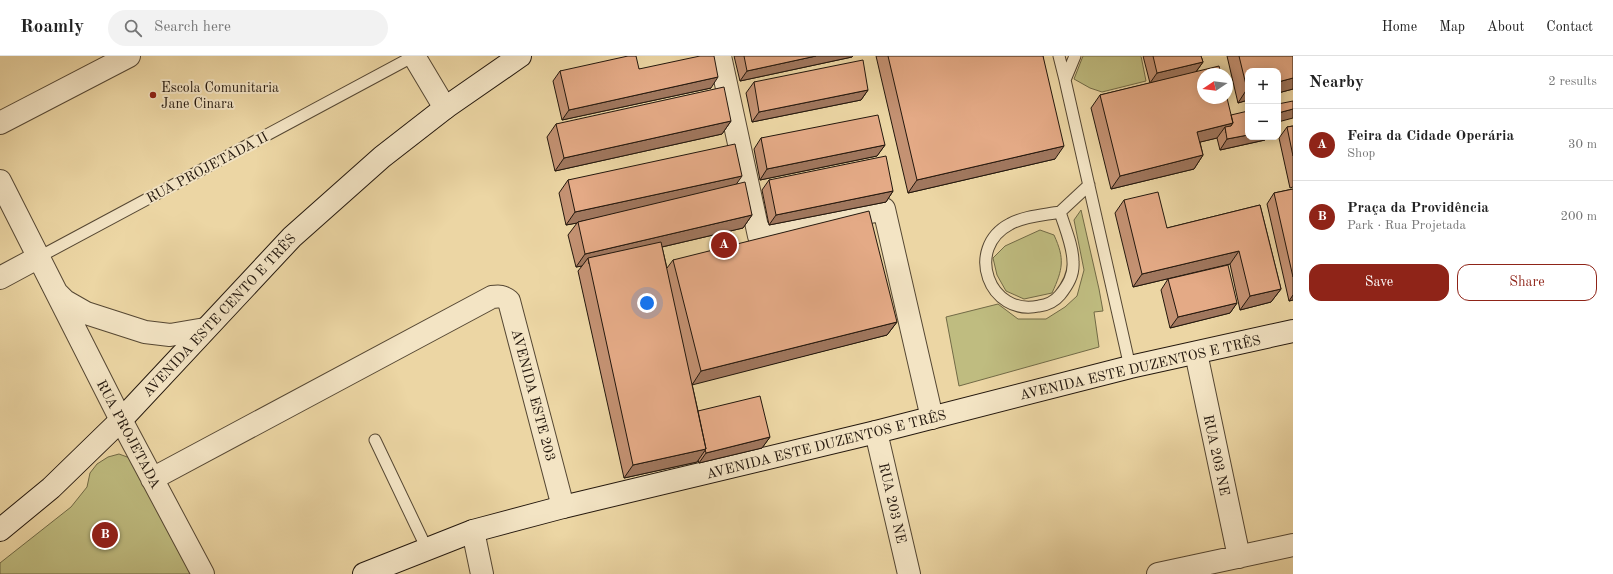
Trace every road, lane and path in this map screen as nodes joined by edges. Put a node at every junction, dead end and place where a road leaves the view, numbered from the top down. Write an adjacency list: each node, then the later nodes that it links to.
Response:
1 (129, 56): 9 (street)
2 (414, 56): 8 (street); 13 (lane, RUA PROJETADA II)
3 (520, 56): 8 (street, AVENIDA ESTE CENTO E TRÊS)
4 (720, 56): 20 (street)
5 (1059, 56): 7 (lane)
6 (1075, 56): 7 (lane)
7 (1065, 80): 11 (lane)
8 (445, 108): 16 (street, AVENIDA ESTE CENTO E TRÊS)
9 (0, 123)
10 (0, 181): 13 (street, RUA PROJETADA)
11 (1089, 185): 12 (lane); 19 (lane)
12 (1060, 212): 12 (lane)
13 (39, 257): 14 (street, RUA PROJETADA II); 15 (street, RUA PROJETADA)
14 (0, 278)
15 (57, 294): 16 (street, RUA PROJETADA); 21 (street, RUA PROJETADA)
16 (205, 329): 21 (street, AVENIDA ESTE CENTO E TRÊS)
17 (1293, 331): 18 (street, AVENIDA ESTE DUZENTOS E TRÊS)
18 (1196, 352): 19 (street, AVENIDA ESTE DUZENTOS E TRÊS); 30 (street, RUA 203 NE)
19 (1130, 367): 20 (street, AVENIDA ESTE DUZENTOS E TRÊS)
20 (932, 418): 22 (street, AVENIDA ESTE DUZENTOS E TRÊS)
21 (121, 420): 24 (street, RUA PROJETADA); 26 (street, AVENIDA ESTE CENTO E TRÊS)
22 (876, 432): 25 (street, AVENIDA ESTE DUZENTOS E TRÊS); 34 (street, RUA 203 NE)
23 (375, 440): 29 (lane)
24 (152, 479): 25 (street, AVENIDA ESTE 203); 31 (street, RUA PROJETADA)
25 (563, 507): 27 (street, AVENIDA ESTE DUZENTOS E TRÊS)
26 (0, 530)
27 (473, 531): 29 (street, AVENIDA ESTE DUZENTOS E TRÊS); 33 (street)
28 (1293, 545): 30 (street)
29 (427, 549): 32 (street, AVENIDA ESTE DUZENTOS E TRÊS)
30 (1238, 557): 35 (street)
31 (203, 574)
32 (364, 574)
33 (482, 574)
34 (909, 574)
35 (1158, 574)

